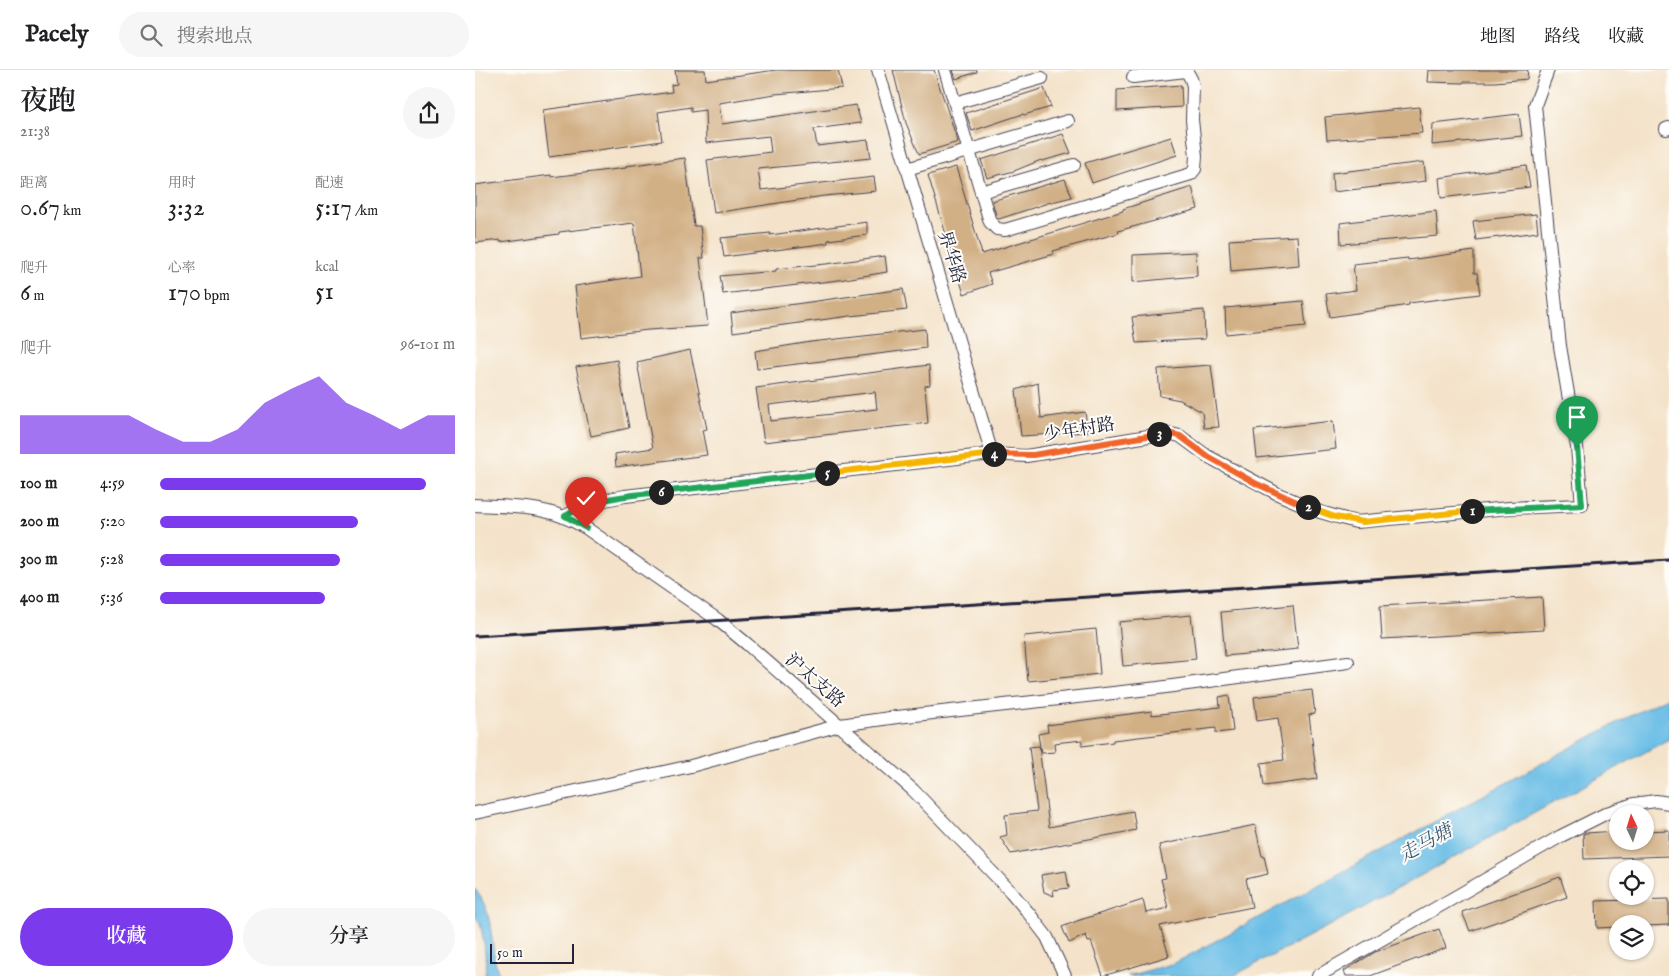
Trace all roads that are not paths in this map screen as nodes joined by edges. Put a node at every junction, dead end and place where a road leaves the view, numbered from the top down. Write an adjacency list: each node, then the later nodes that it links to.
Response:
1 (878, 70): 11 (street, 界华路)
2 (945, 70): 7 (street)
3 (1186, 70): 5 (street); 12 (street)
4 (1547, 70): 13 (street, 少年村路)
5 (1133, 77)
6 (1042, 78): 7 (street)
7 (955, 103): 9 (street)
8 (1068, 121): 9 (street)
9 (969, 150): 11 (street); 12 (street)
10 (1074, 165): 12 (street)
11 (907, 169): 13 (street, 界华路)
12 (981, 192)
13 (992, 454): 15 (street, 少年村路)
14 (475, 505): 15 (street, 沪太支路)
15 (565, 516): 17 (street, 沪太支路)
16 (1348, 662): 17 (street)
17 (840, 725): 19 (street); 20 (street, 沪太支路)
18 (1669, 802): 21 (street)
19 (475, 813)
20 (1065, 976)
21 (1318, 976)

